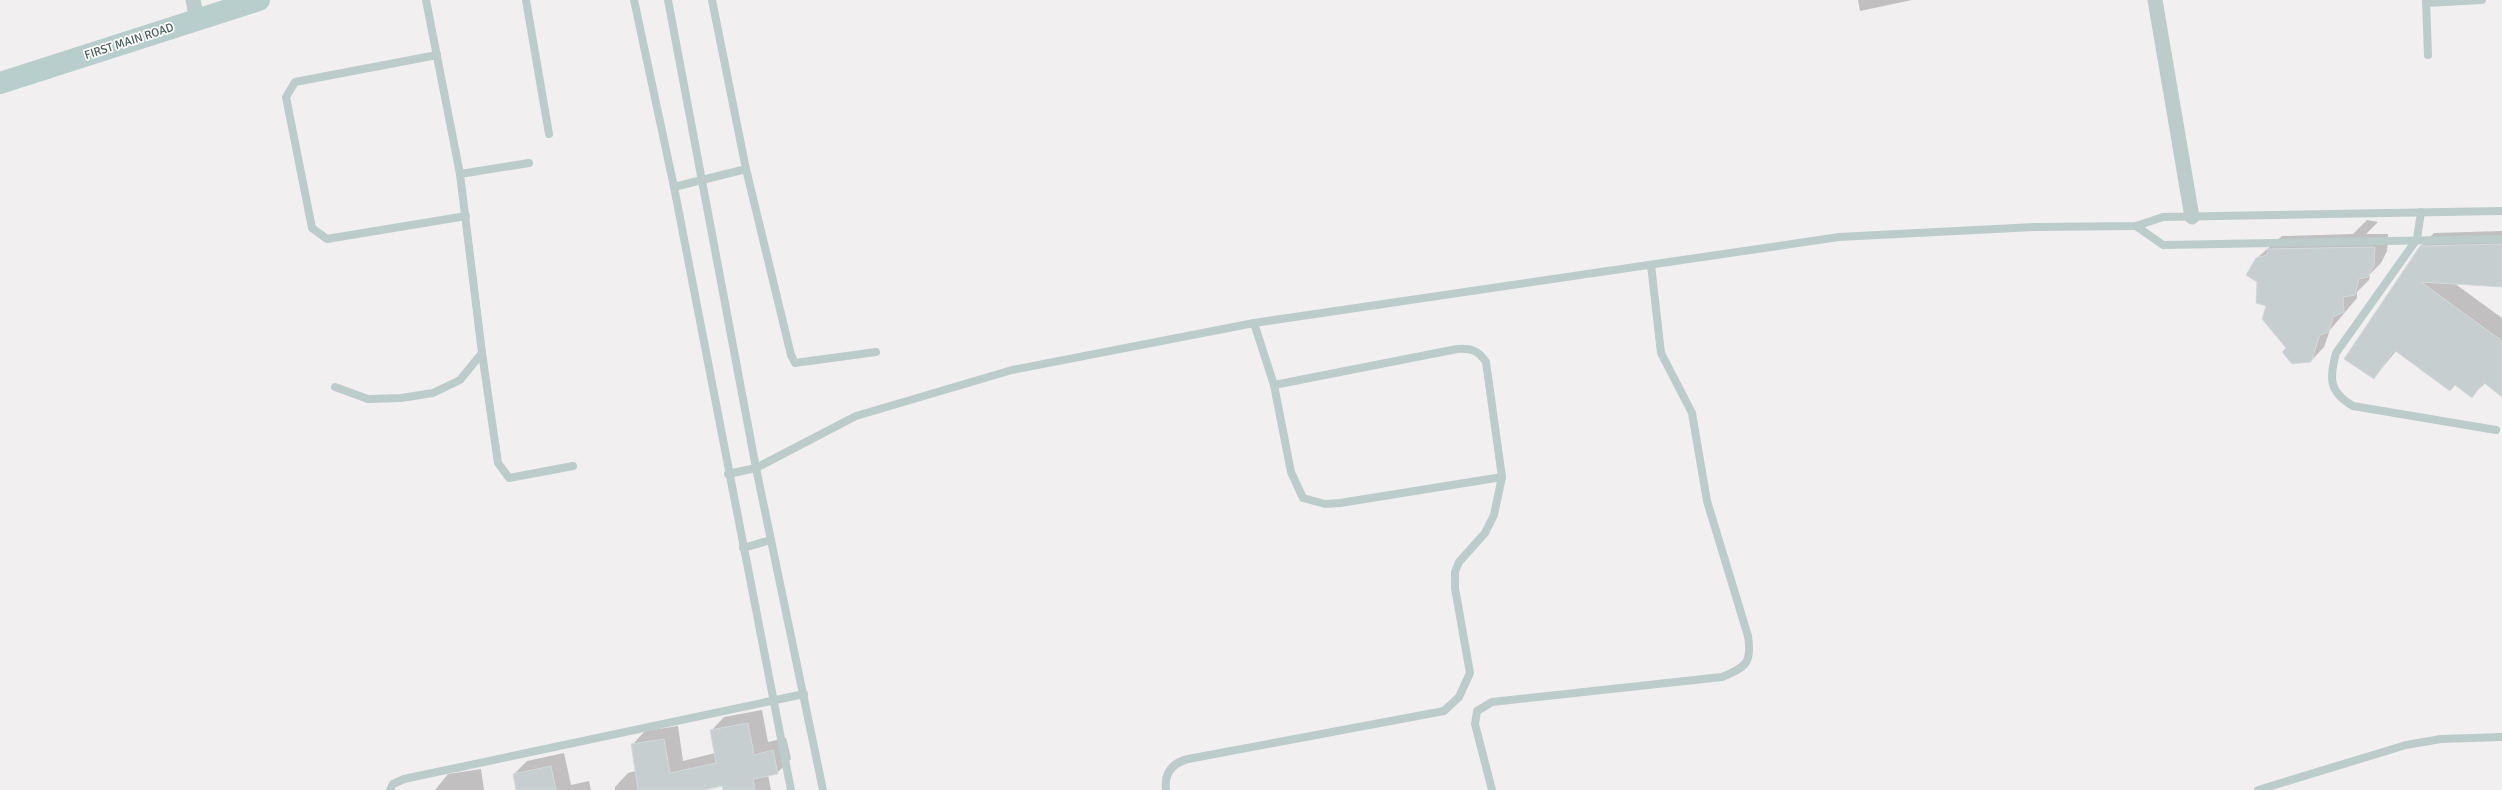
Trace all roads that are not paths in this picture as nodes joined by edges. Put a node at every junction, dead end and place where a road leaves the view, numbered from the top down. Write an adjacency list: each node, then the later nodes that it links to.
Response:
1 (259, 0): 10 (street, FIRST MAIN ROAD)
2 (426, 0): 12 (lane)
3 (526, 0): 14 (lane)
4 (634, 0): 19 (lane)
5 (668, 0): 18 (lane)
6 (712, 0): 16 (lane)
7 (2155, 0): 23 (street)
8 (2482, 0): 9 (lane)
9 (2426, 1): 11 (lane)
10 (195, 10): 13 (street, FIRST MAIN ROAD)
11 (2428, 54)
12 (437, 55): 17 (lane); 22 (lane)
13 (0, 82)
14 (549, 134)
15 (529, 163): 17 (lane)
16 (746, 169): 18 (lane); 29 (lane)
17 (460, 174): 22 (lane)
18 (704, 181): 19 (lane); 35 (lane)
19 (674, 188): 36 (lane)
20 (2502, 211): 21 (lane)
21 (2421, 212): 23 (lane); 26 (lane)
22 (466, 216): 30 (lane)
23 (2192, 217): 24 (lane)
24 (2136, 226): 26 (lane); 27 (lane)
25 (2502, 238): 26 (lane)
26 (2417, 239): 33 (lane)
27 (1651, 265): 28 (lane); 47 (lane)
28 (1254, 323): 31 (lane); 35 (lane)
29 (876, 352)
30 (482, 353): 32 (lane); 34 (lane)
31 (1274, 385): 37 (lane); 37 (lane)
32 (335, 387)
33 (2496, 430)
34 (573, 466)
35 (756, 468): 36 (lane); 38 (lane)
36 (728, 474): 39 (lane)
37 (1502, 477): 46 (lane)
38 (771, 540): 39 (lane); 40 (lane)
39 (743, 548): 41 (lane)
40 (804, 694): 41 (lane); 45 (lane)
41 (774, 700): 43 (lane); 44 (lane)
42 (2502, 737): 48 (lane)
43 (390, 790)
44 (791, 790)
45 (823, 790)
46 (1166, 790)
47 (1492, 790)
48 (2258, 790)

